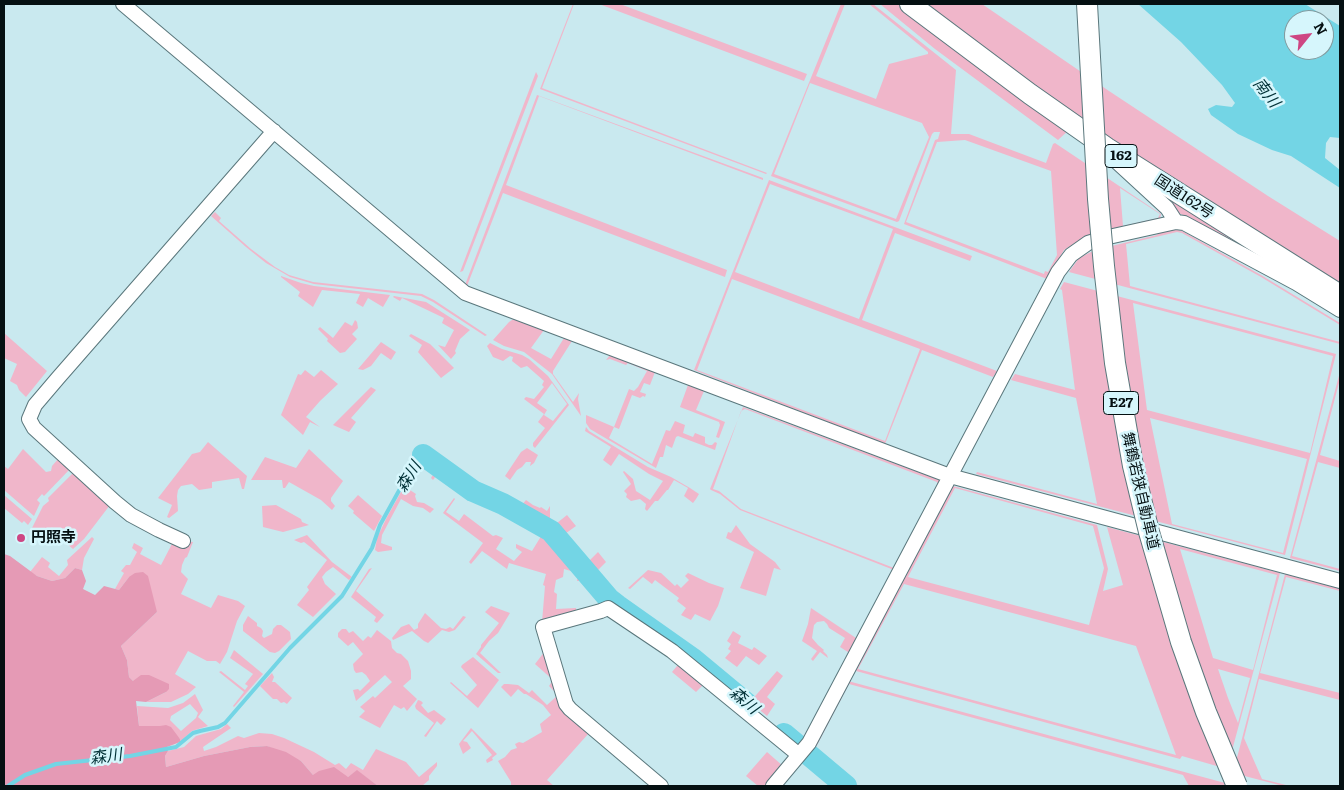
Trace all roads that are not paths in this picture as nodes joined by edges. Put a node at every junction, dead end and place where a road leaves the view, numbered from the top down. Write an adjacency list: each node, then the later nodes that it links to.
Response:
1 (123, 4): 4 (street)
2 (910, 4): 5 (highway, 国道162号 / 162)
3 (1087, 4): 15 (highway, 舞鶴若狭自動車道 / E27, bridge)
4 (274, 131): 9 (street); 10 (street)
5 (1107, 148): 6 (street); 7 (highway, 国道162号 / 162)
6 (1176, 222): 8 (street); 9 (street)
7 (1340, 295)
8 (1340, 310)
9 (950, 476): 11 (street); 12 (street)
10 (183, 541)
11 (1340, 581)
12 (802, 752): 13 (street); 14 (street)
13 (661, 786)
14 (774, 786)
15 (1237, 786)

